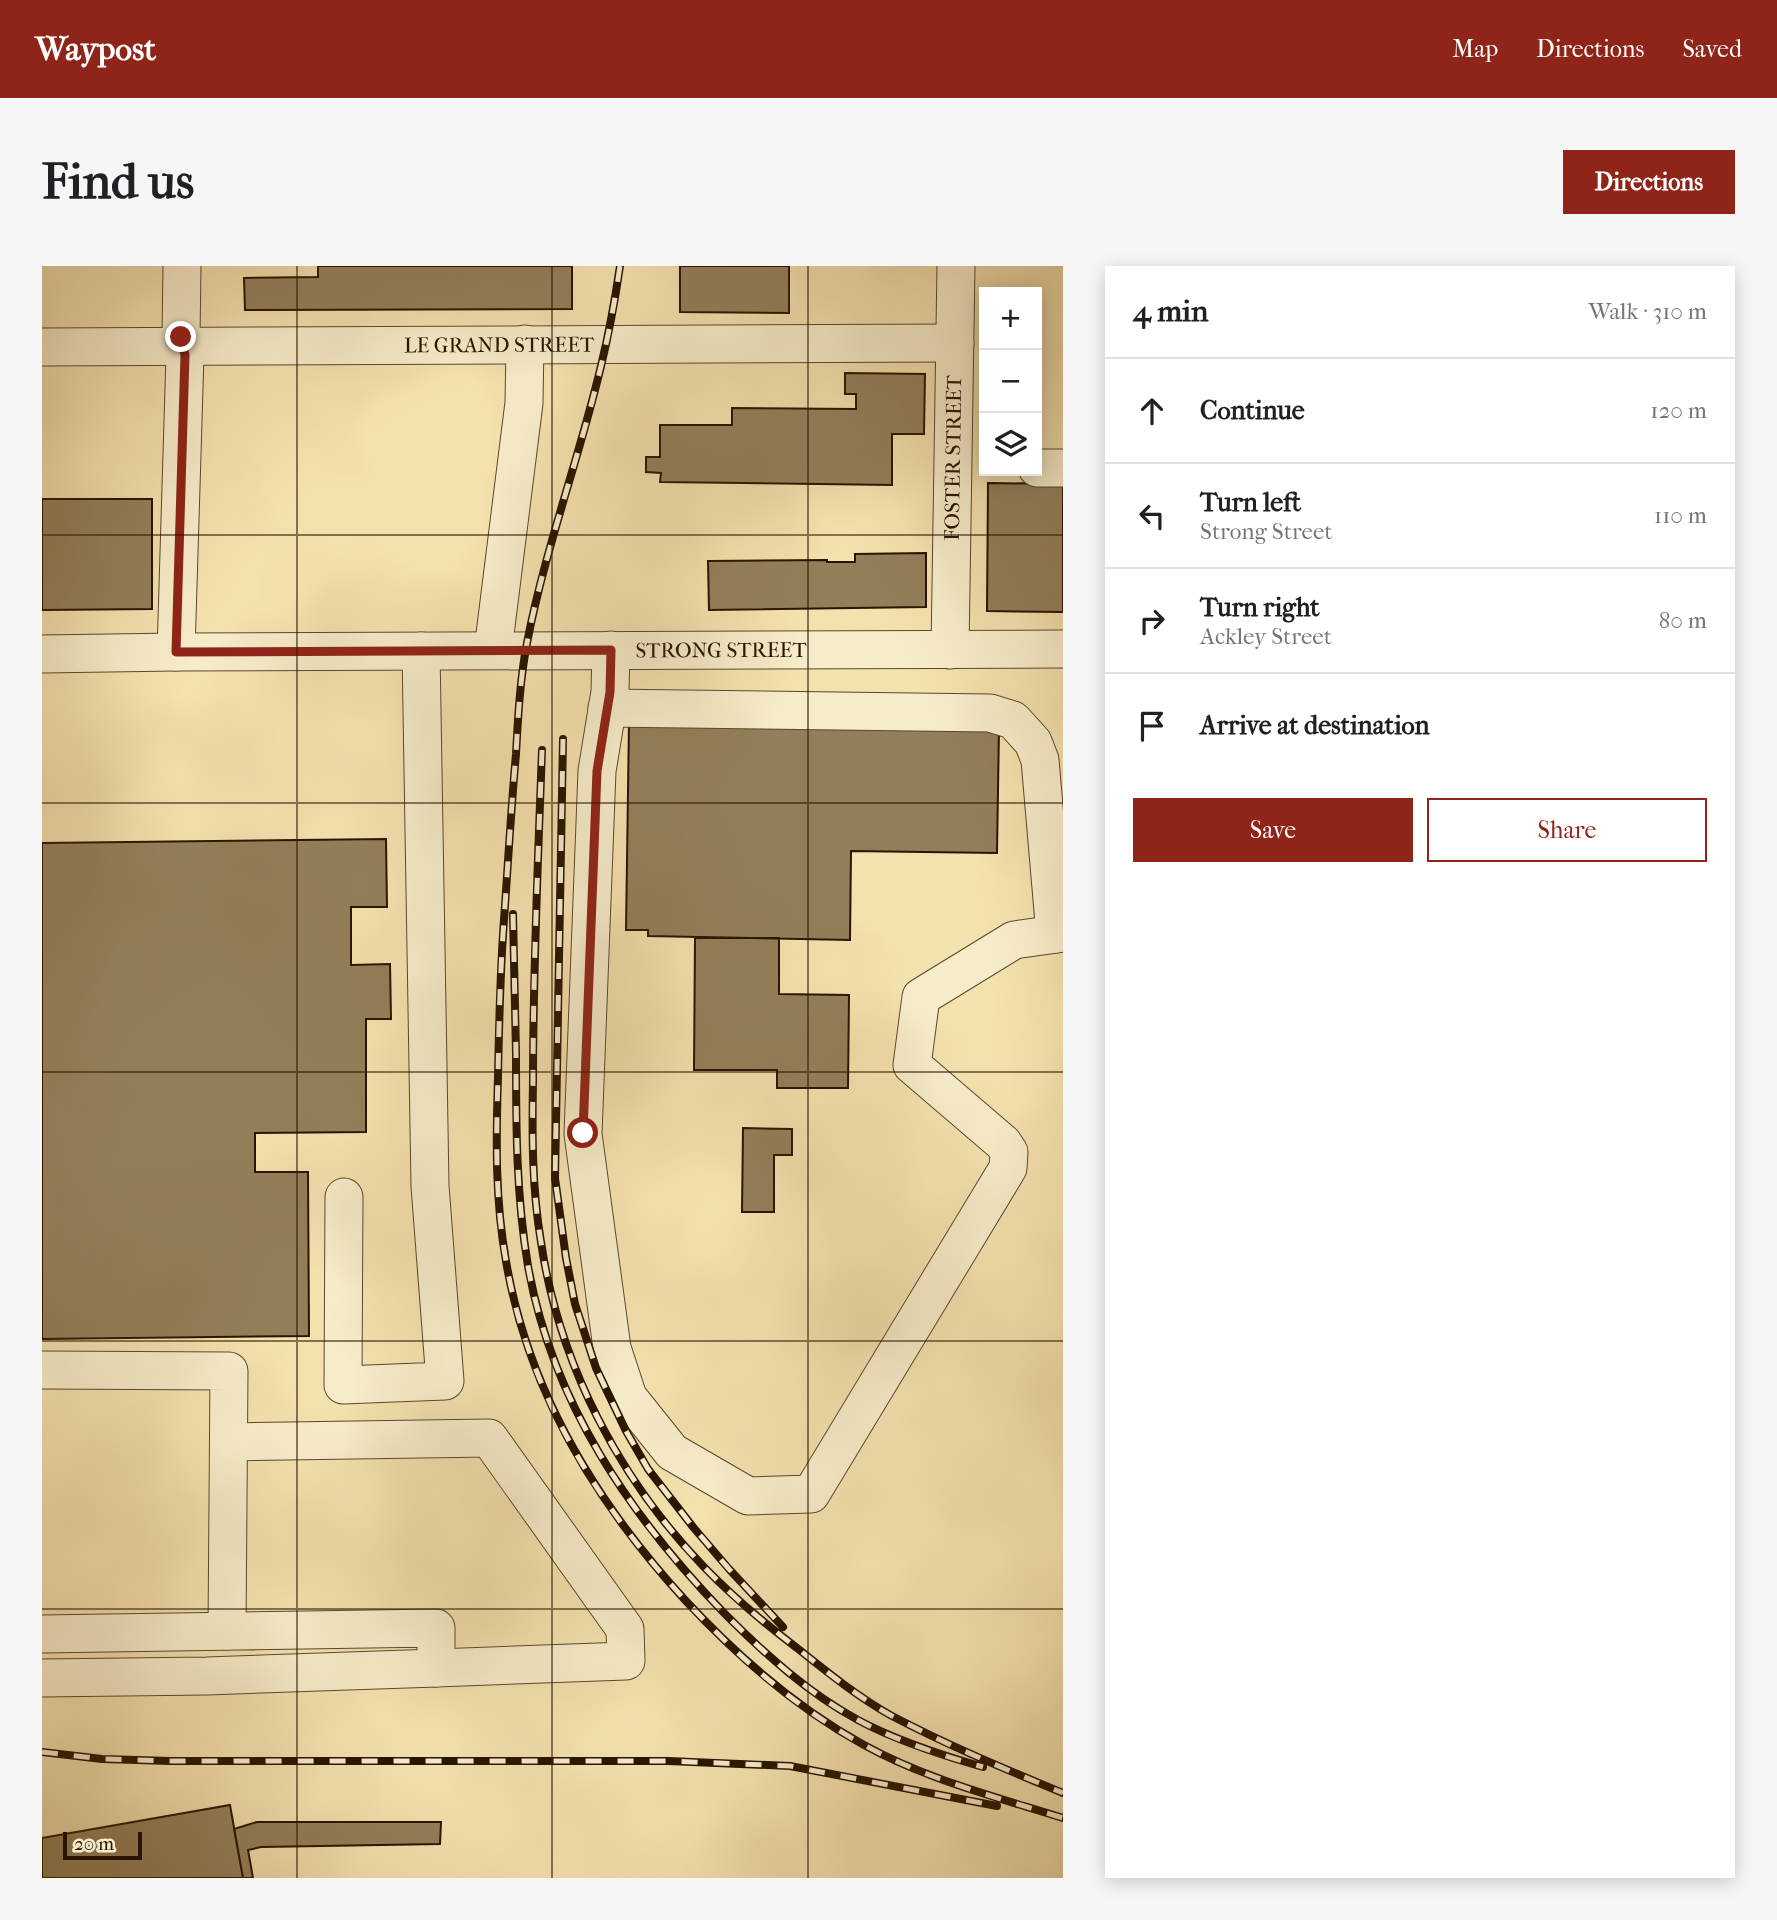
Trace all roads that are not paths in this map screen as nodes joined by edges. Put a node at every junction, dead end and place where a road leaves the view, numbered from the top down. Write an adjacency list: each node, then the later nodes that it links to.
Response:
1 (182, 266): 6 (street)
2 (956, 266): 3 (street, FOSTER STREET)
3 (955, 343): 4 (street, LE GRAND STREET); 7 (street, FOSTER STREET)
4 (525, 344): 6 (street, LE GRAND STREET); 11 (street)
5 (42, 346): 6 (street, LE GRAND STREET)
6 (183, 346): 15 (street)
7 (969, 468): 13 (street, FOSTER STREET)
8 (1042, 468): 9 (street)
9 (1063, 468)
10 (1063, 649): 13 (street, STRONG STREET)
11 (493, 650): 12 (street, STRONG STREET); 14 (street, STRONG STREET)
12 (611, 650): 13 (street, STRONG STREET); 17 (street)
13 (950, 650)
14 (421, 651): 15 (street, STRONG STREET); 19 (street)
15 (176, 652): 16 (street, STRONG STREET)
16 (42, 654)
17 (607, 708): 18 (street); 18 (street)
18 (1059, 934)
19 (344, 1197)
20 (42, 1370): 21 (street)
21 (229, 1442): 22 (street); 24 (street)
22 (227, 1631): 23 (street); 24 (street)
23 (42, 1634)
24 (436, 1668): 25 (street)
25 (42, 1678)

